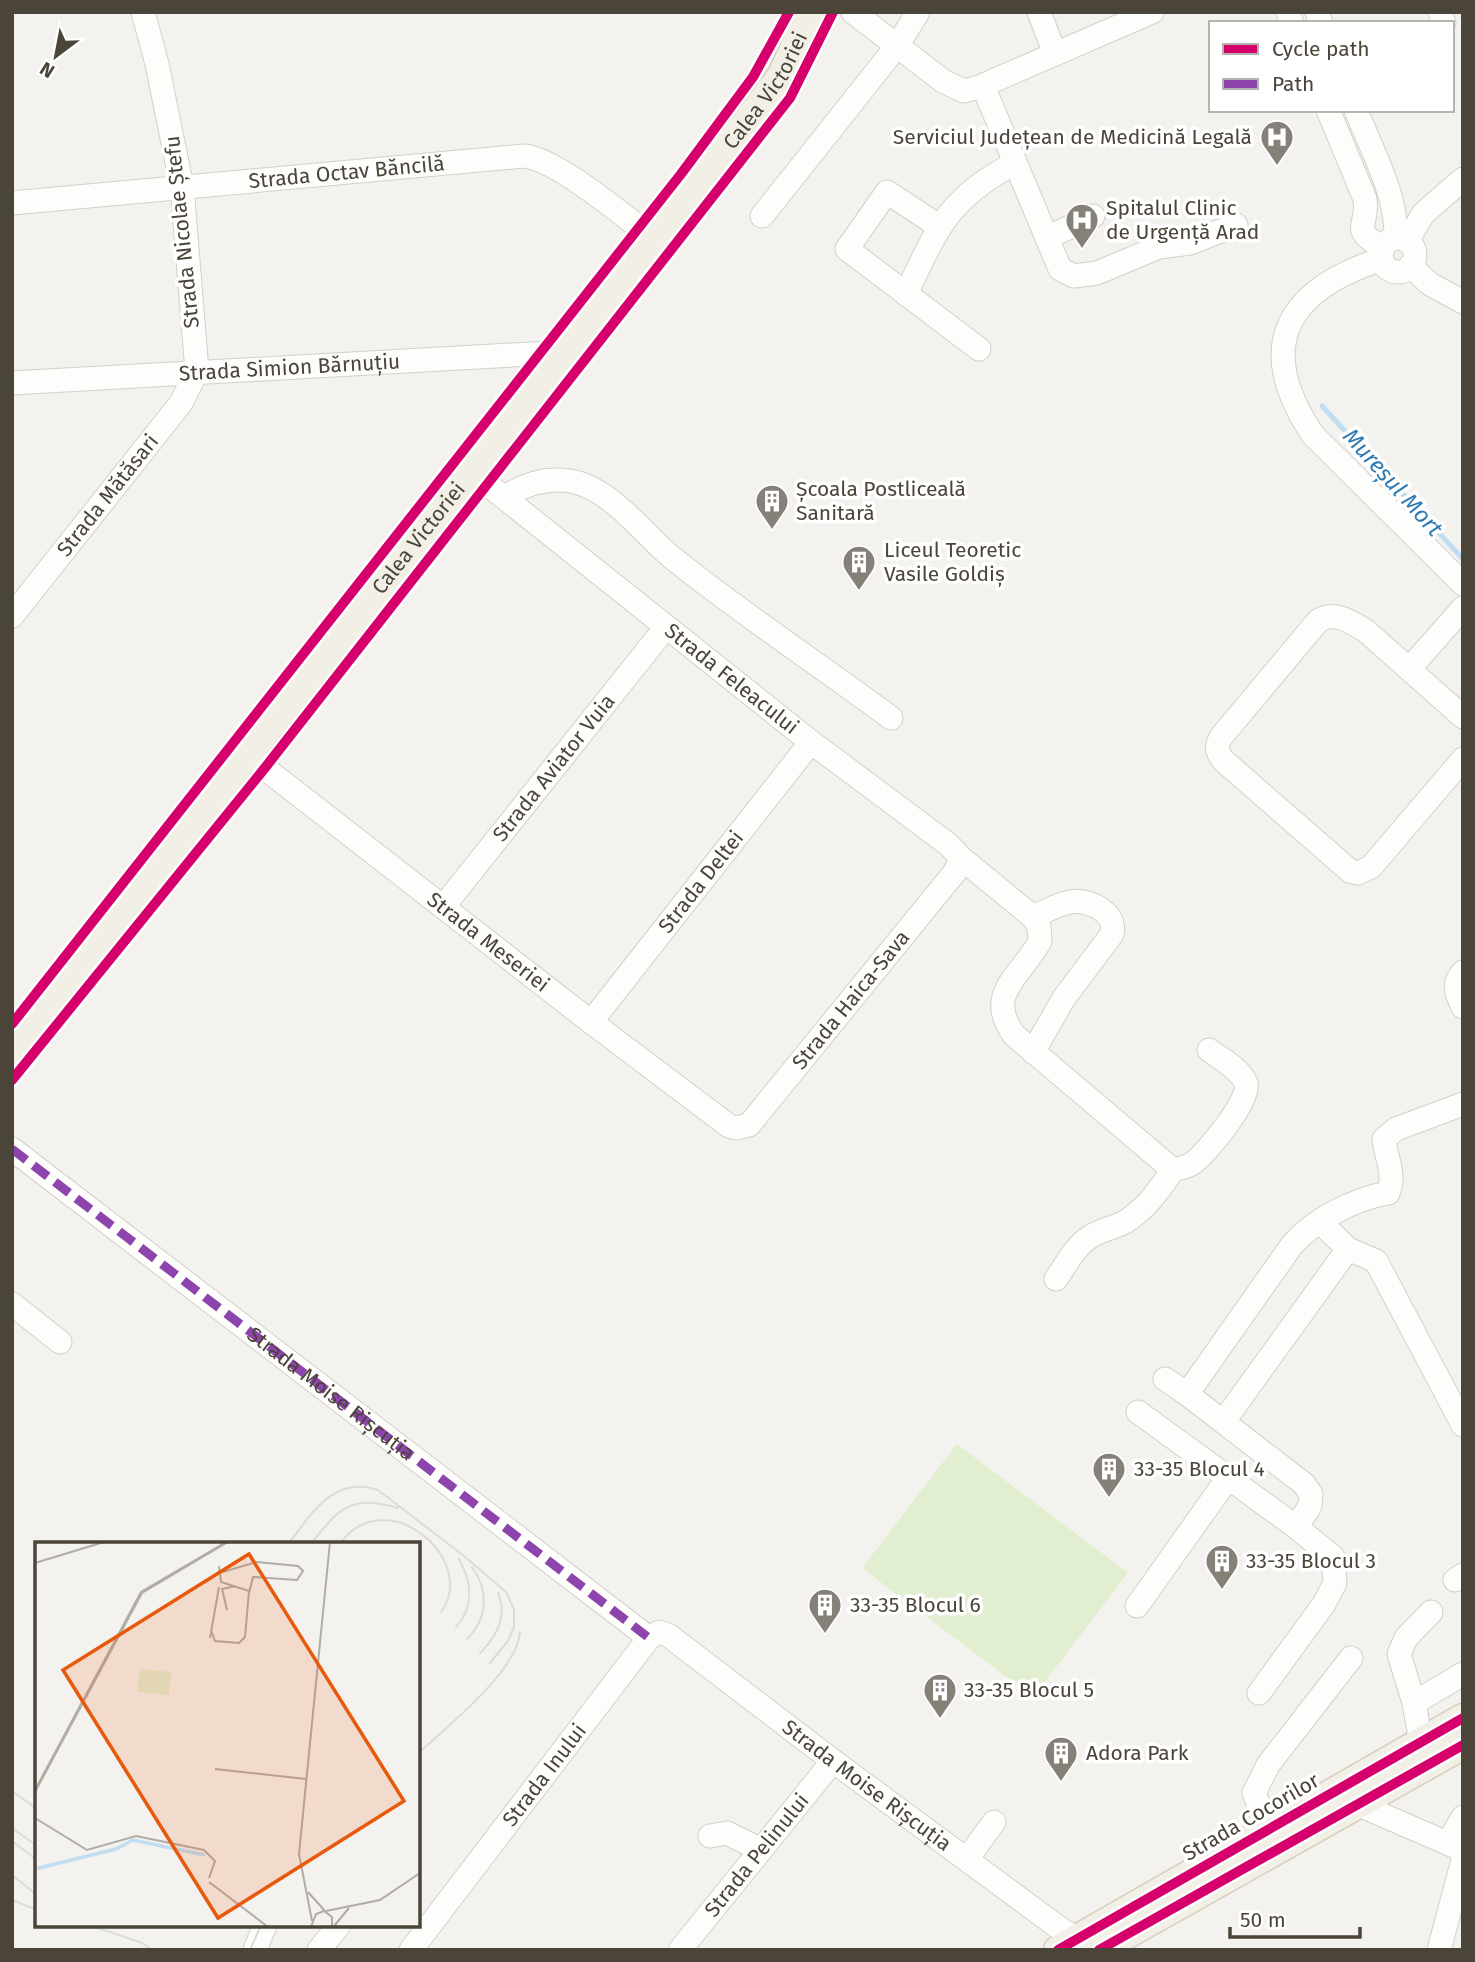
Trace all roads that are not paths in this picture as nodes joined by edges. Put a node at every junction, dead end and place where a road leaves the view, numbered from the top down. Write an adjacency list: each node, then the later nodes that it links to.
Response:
1 (143, 12): 14 (street, Strada Nicolae Ștefu)
2 (811, 12): 21 (main road, Calea Victoriei)
3 (853, 12): 7 (street)
4 (918, 12): 7 (street)
5 (1039, 12): 8 (street)
6 (1152, 12): 8 (street)
7 (897, 46): 9 (street); 16 (street)
8 (1055, 54): 9 (street)
9 (983, 86): 12 (street)
10 (1329, 112): 22 (street)
11 (1357, 112): 22 (street)
12 (1015, 163): 19 (street); 20 (street)
13 (1463, 179): 22 (street)
14 (182, 187): 15 (street, Strada Octav Băncilă); 21 (street, Strada Octav Băncilă); 27 (street, Strada Nicolae Ștefu)
15 (12, 203)
16 (762, 216)
17 (1093, 216): 20 (street)
18 (1236, 225): 20 (street)
19 (940, 227): 23 (street); 23 (street)
20 (1047, 238)
21 (654, 239): 26 (main road, Calea Victoriei)
22 (1392, 246): 24 (street); 31 (street)
23 (906, 294): 25 (street)
24 (1463, 302)
25 (979, 348)
26 (566, 352): 27 (street, Strada Simion Bărnuțiu); 29 (main road, Calea Victoriei)
27 (197, 371): 28 (street, Strada Simion Bărnuțiu); 33 (street, Strada Mătăsari)
28 (12, 383)
29 (472, 472): 30 (street, Strada Feleacului); 39 (main road, Calea Victoriei)
30 (504, 497): 34 (street, Strada Feleacului); 37 (street)
31 (1463, 584)
32 (1463, 608): 35 (street)
33 (12, 617)
34 (666, 627): 38 (street, Strada Feleacului); 42 (street, Strada Aviator Vuia)
35 (1410, 668): 36 (street); 40 (street)
36 (1463, 717)
37 (891, 718)
38 (811, 742): 41 (street, Strada Feleacului); 46 (street, Strada Deltei)
39 (249, 756): 42 (street, Strada Meseriei); 49 (main road, Calea Victoriei)
40 (1463, 759)
41 (961, 858): 43 (street, Strada Feleacului); 51 (street, Strada Haica-Sava)
42 (443, 907): 46 (street, Strada Meseriei)
43 (1033, 917): 48 (street); 48 (street)
44 (1460, 975): 45 (street)
45 (1463, 1007)
46 (591, 1022): 51 (street, Strada Meseriei)
47 (1209, 1050): 53 (street)
48 (1033, 1052): 53 (street)
49 (12, 1053)
50 (1463, 1104): 54 (street)
51 (729, 1126)
52 (12, 1149): 68 (street, Strada Moise Rișcuția)
53 (1173, 1170): 56 (street)
54 (1320, 1222): 55 (street); 60 (street)
55 (1348, 1249): 62 (street); 63 (street)
56 (1056, 1279)
57 (12, 1304): 58 (street)
58 (60, 1342)
59 (1165, 1380): 60 (street)
60 (1187, 1394): 62 (street)
61 (1138, 1412): 64 (street)
62 (1224, 1421): 65 (street)
63 (1463, 1425)
64 (1228, 1478): 65 (street); 66 (street)
65 (1296, 1527): 71 (street)
66 (1137, 1606)
67 (1431, 1612): 72 (street)
68 (654, 1635): 76 (street, Strada Moise Rișcuția); 85 (street, Strada Inului)
69 (1351, 1658): 80 (street)
70 (1463, 1674): 72 (street)
71 (1259, 1693)
72 (1414, 1703): 74 (street)
73 (1463, 1718): 74 (main road, Strada Cocorilor)
74 (1421, 1742): 77 (main road, Strada Cocorilor)
75 (1463, 1745): 77 (main road, Strada Cocorilor)
76 (833, 1761): 82 (street, Strada Pelinului); 84 (street, Strada Moise Rișcuția)
77 (1345, 1798): 80 (main road, Strada Cocorilor); 83 (street); 88 (main road, Strada Cocorilor)
78 (1463, 1817): 83 (street)
79 (994, 1822): 84 (street)
80 (1268, 1828): 88 (main road, Strada Cocorilor)
81 (710, 1836): 82 (street)
82 (761, 1850): 92 (street, Strada Pelinului)
83 (1458, 1851): 93 (street)
84 (967, 1859): 88 (street, Strada Moise Rișcuția)
85 (425, 1916): 91 (street, Strada Inului)
86 (264, 1927): 89 (street)
87 (337, 1927): 90 (street)
88 (1082, 1947)
89 (255, 1950)
90 (319, 1950)
91 (411, 1950)
92 (680, 1950)
93 (1439, 1950)

